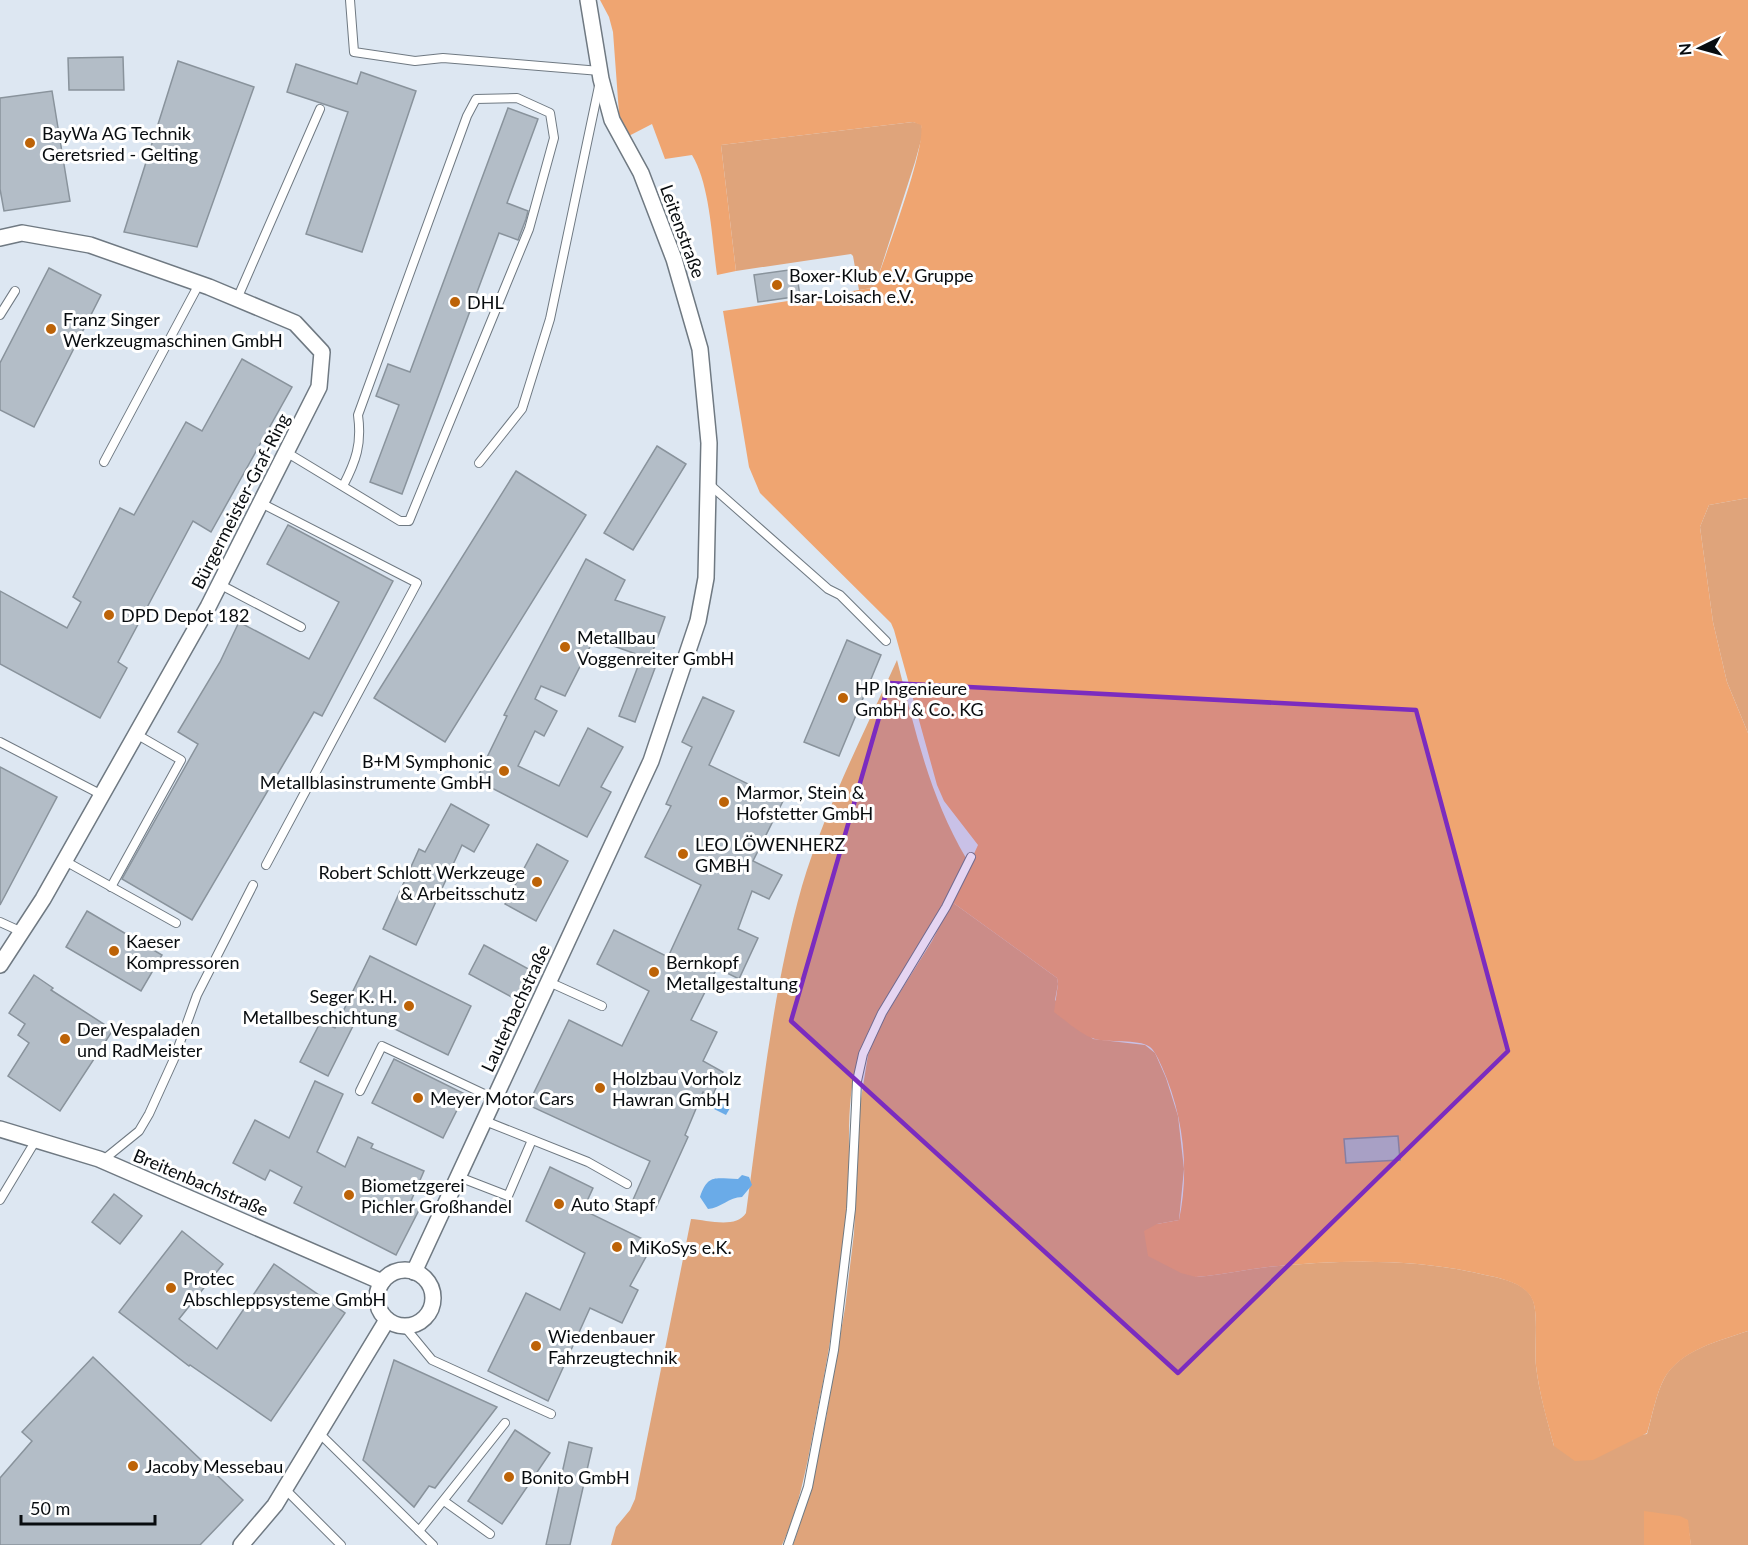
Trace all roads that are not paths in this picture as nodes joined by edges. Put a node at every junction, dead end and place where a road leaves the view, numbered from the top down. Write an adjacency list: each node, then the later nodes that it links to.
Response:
1 (350, 0): 3 (lane)
2 (588, 0): 3 (street, Leitenstraße)
3 (600, 75): 12 (lane); 13 (street, Leitenstraße)
4 (320, 109): 8 (lane)
5 (0, 238): 6 (street, Bürgermeister-Graf-Ring)
6 (199, 284): 8 (street, Bürgermeister-Graf-Ring); 11 (lane)
7 (15, 291): 9 (lane)
8 (237, 299): 10 (street, Bürgermeister-Graf-Ring)
9 (0, 315)
10 (286, 452): 14 (lane); 15 (street, Bürgermeister-Graf-Ring)
11 (104, 462)
12 (479, 463)
13 (709, 484): 18 (lane); 21 (street, Leitenstraße)
14 (343, 486): 14 (lane)
15 (261, 503): 16 (street, Bürgermeister-Graf-Ring); 25 (lane)
16 (219, 584): 17 (lane); 19 (street, Bürgermeister-Graf-Ring)
17 (301, 627)
18 (886, 641)
19 (136, 734): 22 (street, Bürgermeister-Graf-Ring); 27 (lane)
20 (0, 742): 22 (lane)
21 (651, 761): 32 (street, Lauterbachstraße)
22 (102, 795): 24 (street, Bürgermeister-Graf-Ring)
23 (971, 857): 58 (lane)
24 (65, 861): 27 (lane); 30 (street, Bürgermeister-Graf-Ring)
25 (266, 865)
26 (254, 885): 40 (lane)
27 (111, 887): 29 (lane)
28 (0, 922): 30 (lane)
29 (176, 923)
30 (22, 932): 31 (street, Bürgermeister-Graf-Ring)
31 (0, 965)
32 (549, 982): 33 (lane); 35 (street, Lauterbachstraße)
33 (602, 1006)
34 (360, 1090): 35 (lane)
35 (495, 1099): 36 (street, Lauterbachstraße)
36 (484, 1121): 39 (lane); 41 (street, Lauterbachstraße)
37 (0, 1130): 38 (street, Breitenbachstraße)
38 (36, 1140): 40 (street, Breitenbachstraße); 43 (lane)
39 (532, 1140): 41 (lane); 42 (lane)
40 (102, 1161): 45 (street, Breitenbachstraße)
41 (459, 1177): 44 (street, Lauterbachstraße)
42 (627, 1184)
43 (0, 1200)
44 (414, 1272): 45 (street); 47 (street)
45 (382, 1282): 46 (street)
46 (387, 1320): 47 (street); 50 (street)
47 (404, 1326): 48 (lane)
48 (551, 1414)
49 (505, 1423): 52 (lane)
50 (319, 1433): 51 (street); 53 (lane)
51 (285, 1489): 55 (street); 56 (lane)
52 (444, 1501): 53 (lane); 54 (lane)
53 (419, 1531): 57 (lane)
54 (490, 1534)
55 (241, 1545)
56 (341, 1545)
57 (433, 1545)
58 (788, 1545)

